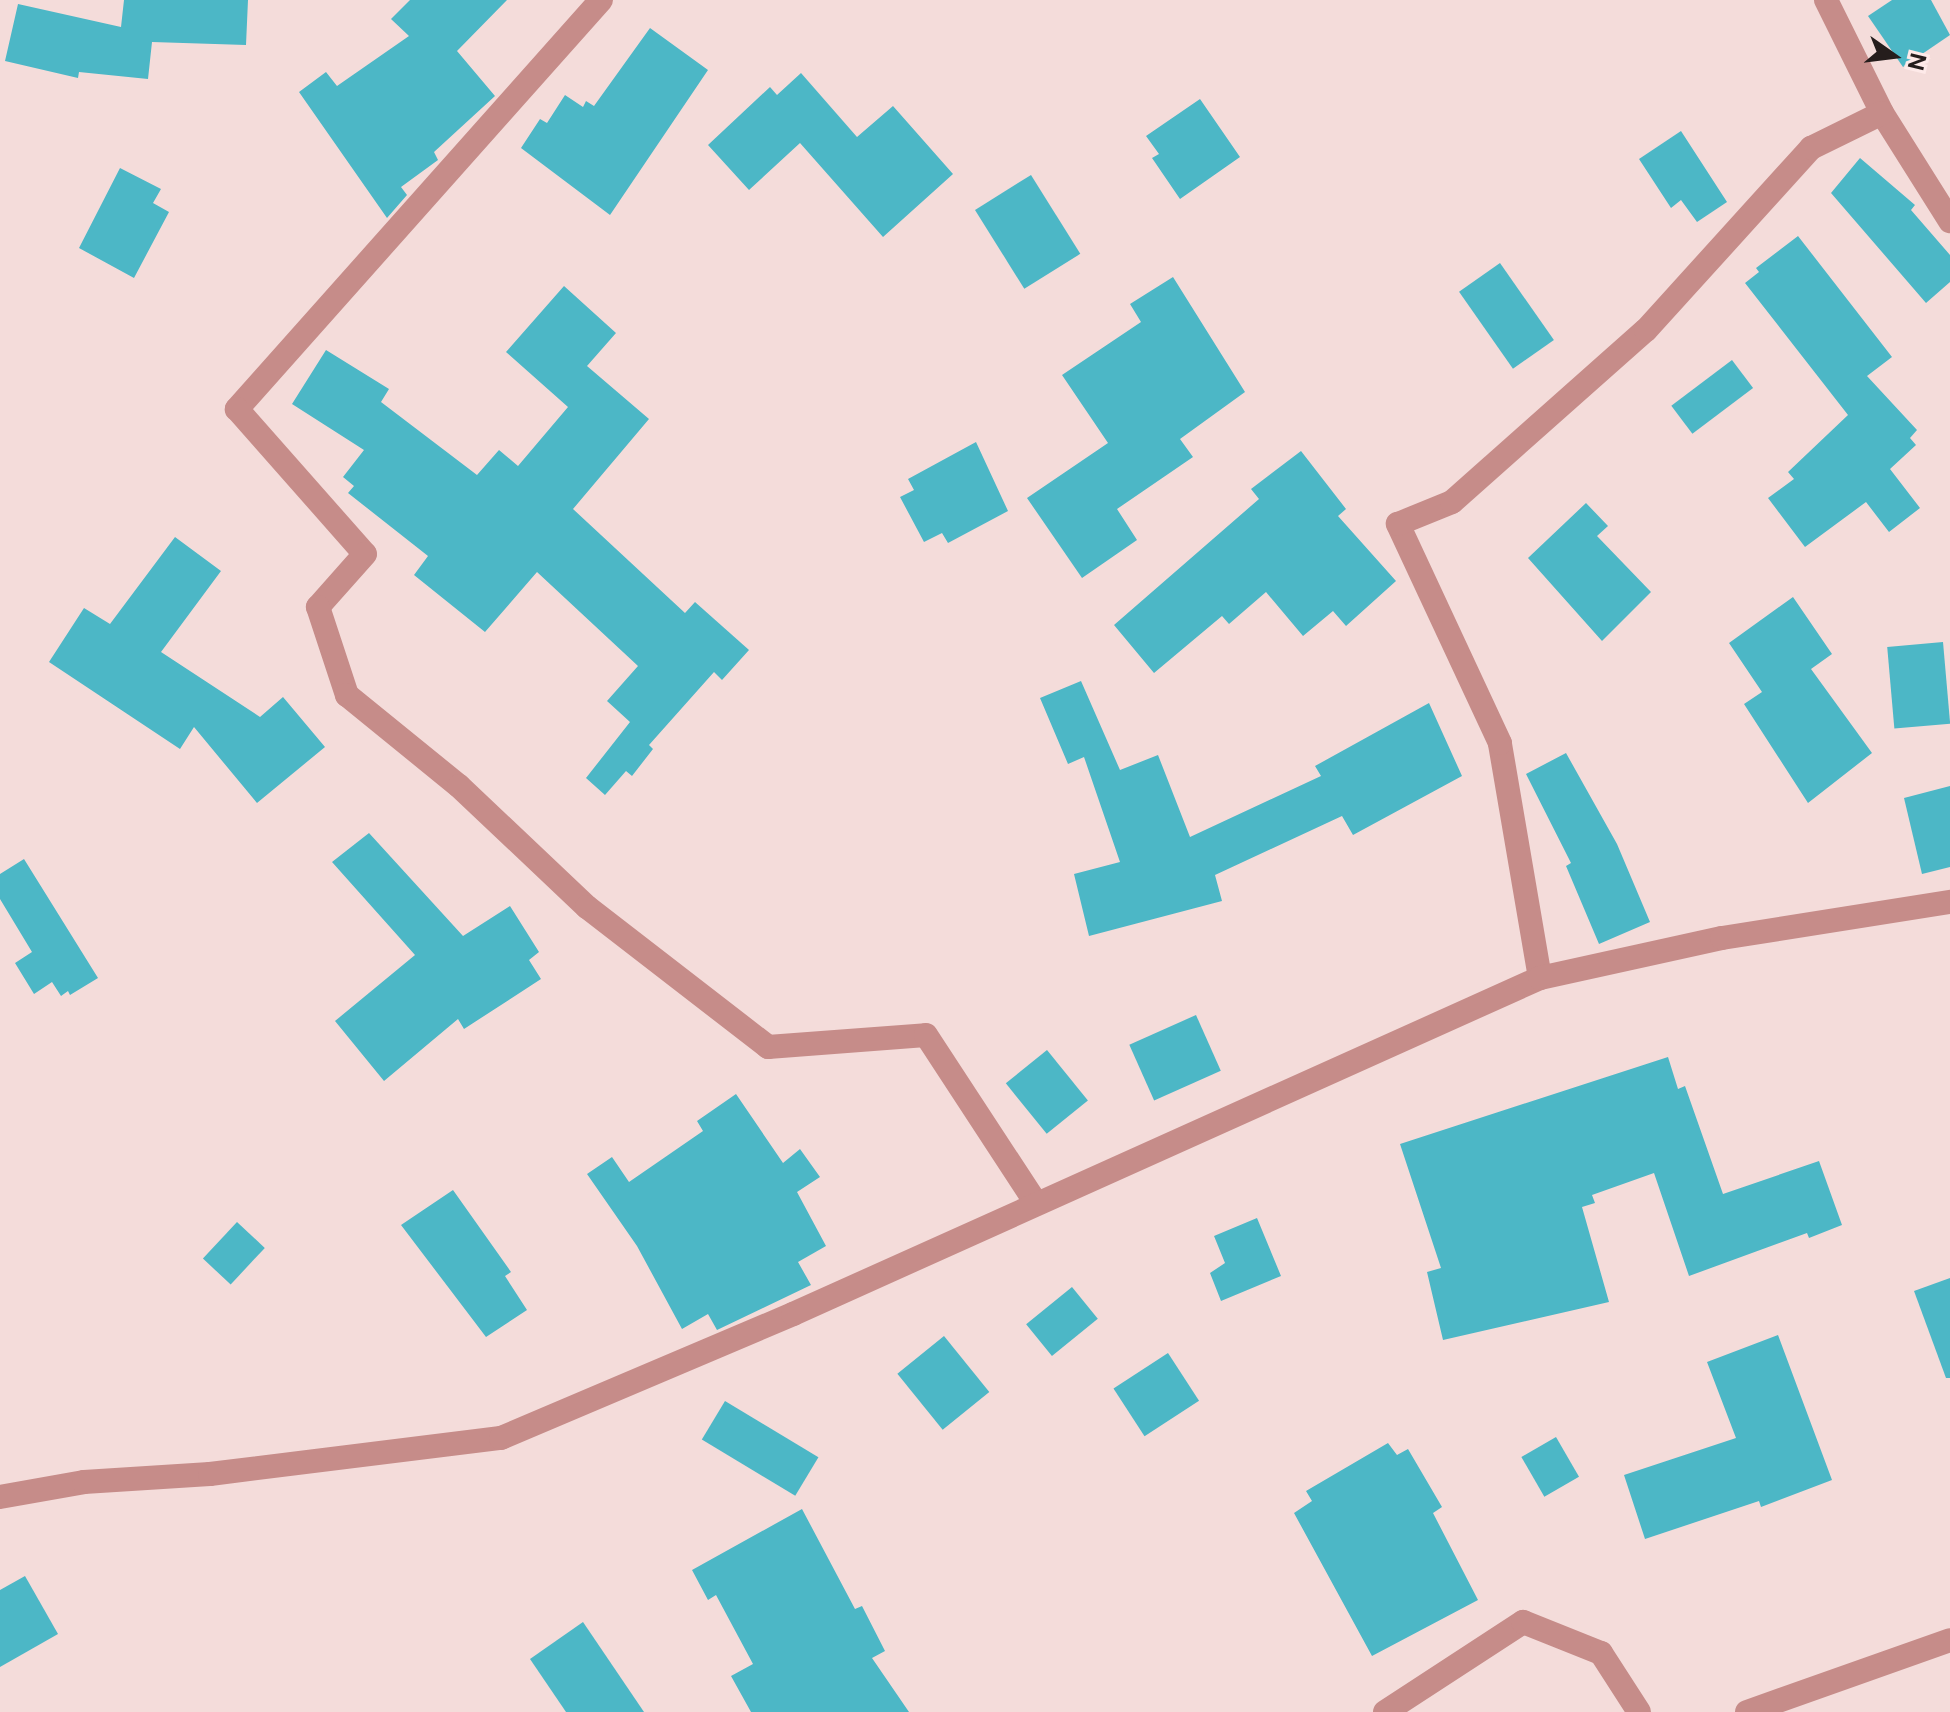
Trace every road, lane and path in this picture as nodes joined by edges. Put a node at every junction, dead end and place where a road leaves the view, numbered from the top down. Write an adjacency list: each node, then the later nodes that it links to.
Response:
1 (601, 0): 7 (street)
2 (1826, 0): 3 (street)
3 (1882, 113): 4 (street); 6 (street)
4 (1950, 221)
5 (1950, 902): 6 (street)
6 (1540, 978): 7 (street)
7 (1036, 1203): 8 (street)
8 (0, 1497)
9 (1950, 1640): 12 (street)
10 (1385, 1712): 11 (street)
11 (1639, 1712)
12 (1747, 1712)

